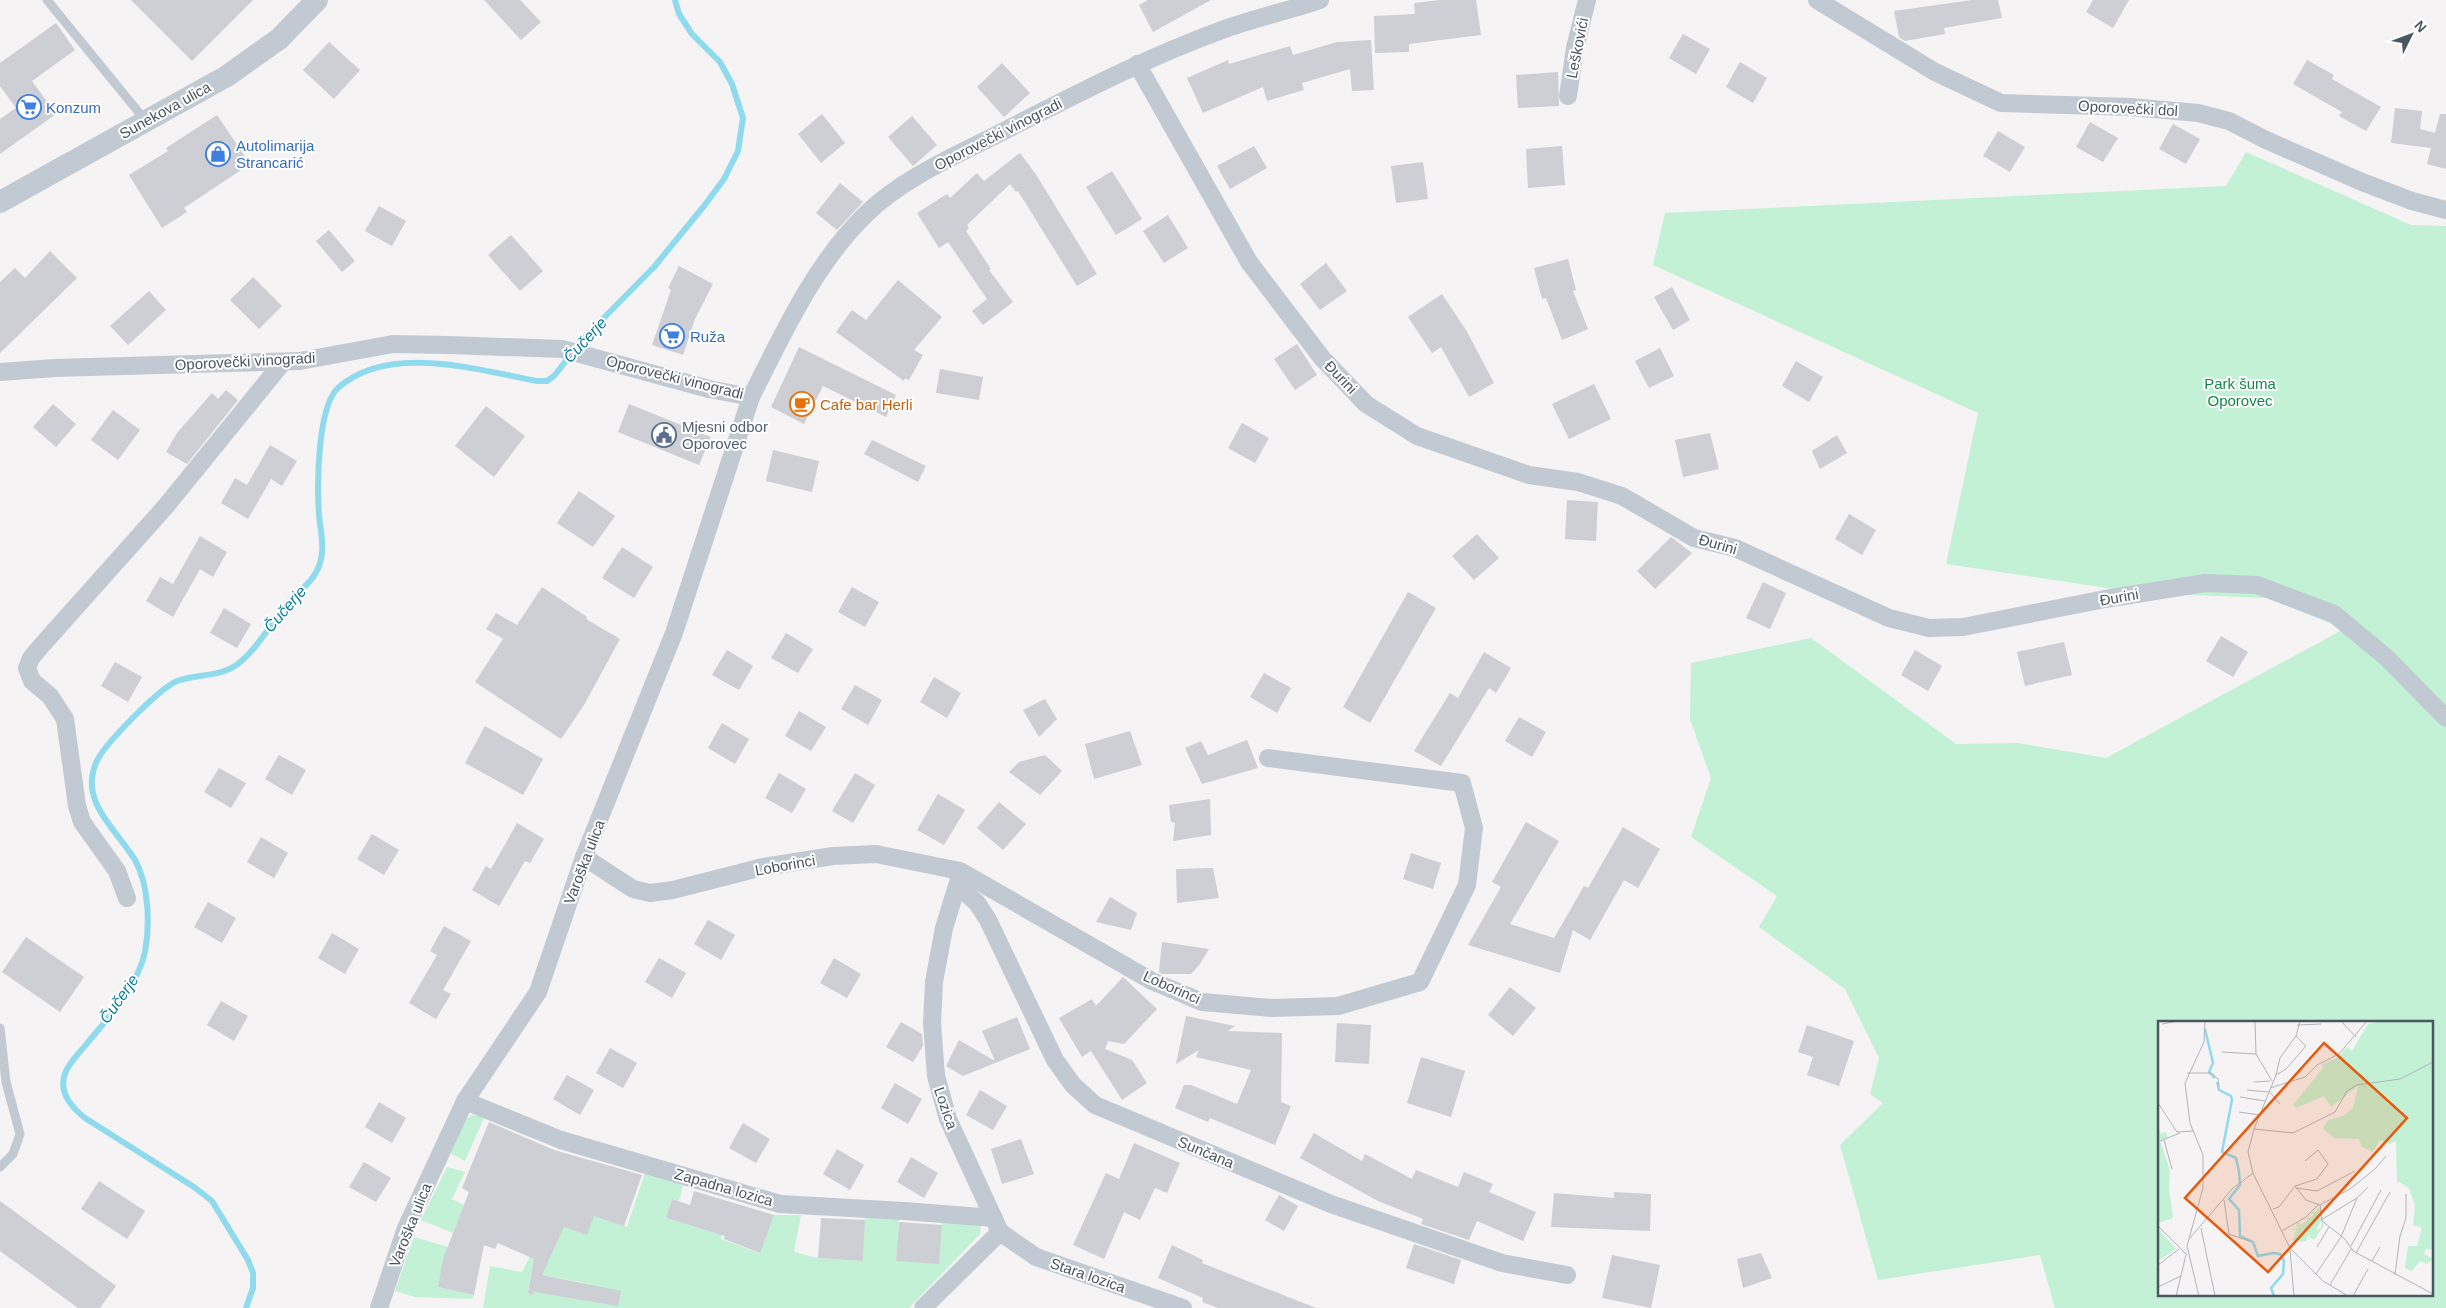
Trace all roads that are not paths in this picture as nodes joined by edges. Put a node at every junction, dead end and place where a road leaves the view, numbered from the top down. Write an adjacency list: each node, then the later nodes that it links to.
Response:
1 (48, 0): 8 (lane)
2 (317, 0): 8 (street, Sunekova ulica)
3 (1587, 0): 7 (street, Leškovići)
4 (1817, 0): 10 (street, Oporovečki dol)
5 (1312, 1): 6 (street, Oporovečki vinogradi)
6 (1137, 64): 13 (street, Oporovečki vinogradi); 14 (street, Đurini)
7 (1568, 96)
8 (146, 121): 9 (street, Sunekova ulica)
9 (0, 202)
10 (2446, 210)
11 (283, 362): 12 (street, Oporovečki vinogradi); 13 (street, Oporovečki vinogradi); 18 (street)
12 (0, 372)
13 (750, 397): 16 (street, Varoška ulica)
14 (2446, 718)
15 (1268, 758): 17 (street, Loborinci)
16 (584, 857): 17 (street, Loborinci); 20 (street, Varoška ulica)
17 (959, 879): 22 (street, Lozica); 23 (street, Sunčana)
18 (126, 898)
19 (0, 1028): 21 (lane)
20 (465, 1101): 22 (street, Zapadna lozica); 24 (street, Varoška ulica)
21 (0, 1167)
22 (997, 1225): 25 (street); 26 (street, Stara lozica)
23 (1566, 1275)
24 (379, 1308)
25 (923, 1308)
26 (1183, 1308)

